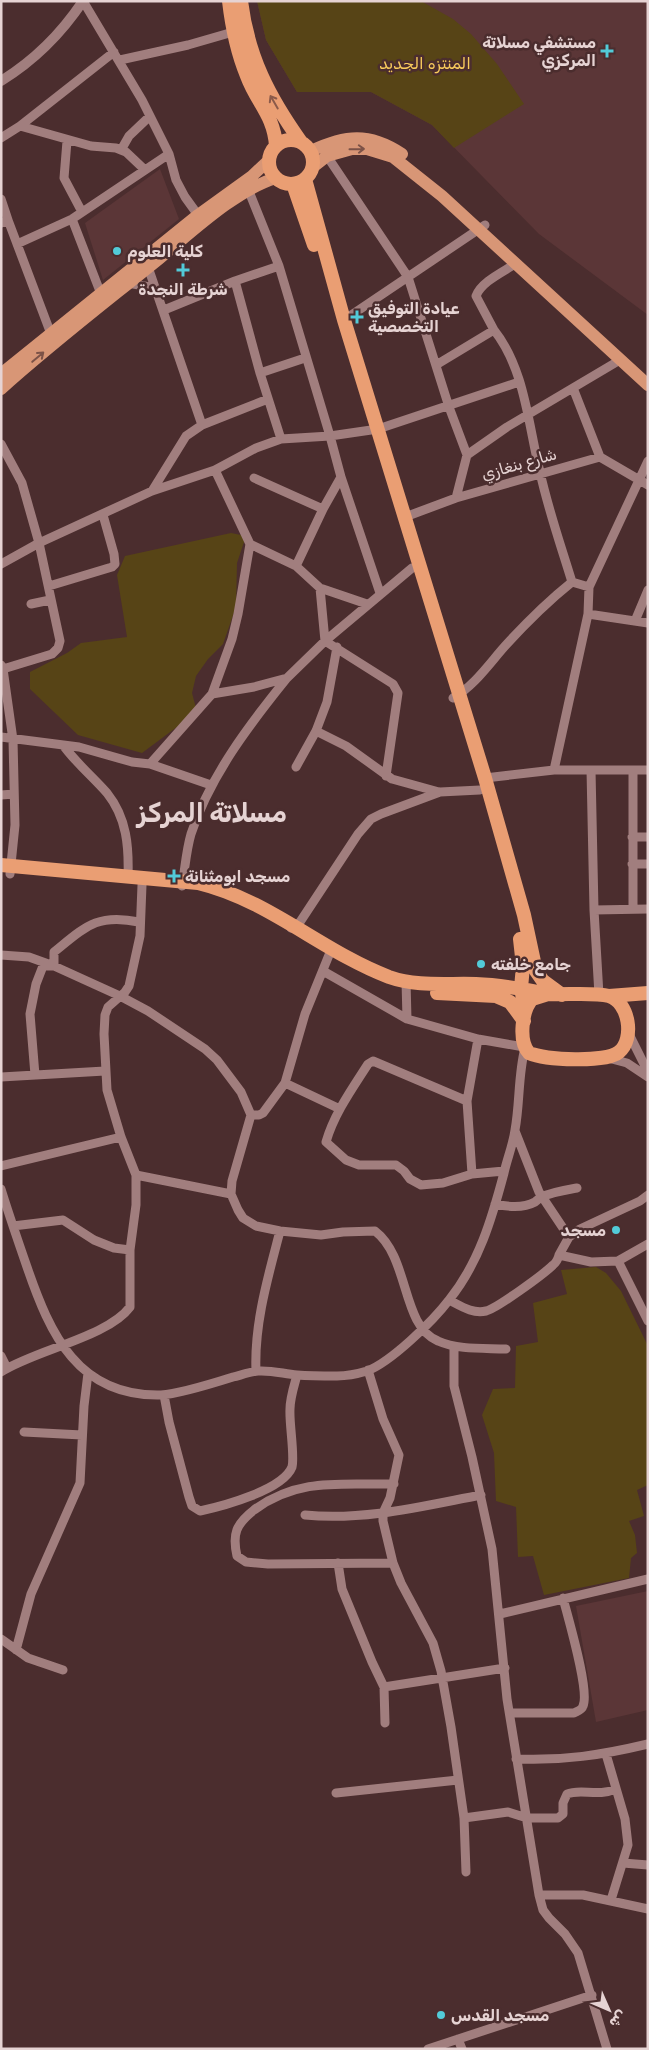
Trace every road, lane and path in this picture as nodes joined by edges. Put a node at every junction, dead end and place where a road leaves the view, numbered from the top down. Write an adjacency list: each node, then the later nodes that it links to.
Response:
1 (83, 1): 5 (street); 7 (street)
2 (229, 1): 4 (highway)
3 (241, 1): 13 (highway, one-way to 3)
4 (233, 32): 6 (street); 12 (highway)
5 (114, 52): 6 (street); 9 (street)
6 (120, 60): 8 (street)
7 (1, 81)
8 (150, 116): 14 (street); 15 (street)
9 (20, 126): 10 (street); 11 (street)
10 (1, 138)
11 (67, 140): 14 (street); 25 (street)
12 (276, 146): 13 (highway); 17 (highway)
13 (306, 147): 18 (highway); 23 (main road)
14 (121, 150): 19 (street)
15 (169, 154): 19 (street); 26 (street)
16 (327, 156): 18 (main road); 23 (main road, one-way to 23); 34 (street)
17 (269, 160): 20 (highway); 26 (main road)
18 (313, 167): 21 (highway)
19 (145, 170): 25 (street)
20 (276, 178): 21 (highway); 22 (main road)
21 (299, 182): 40 (highway); 58 (highway)
22 (248, 190): 32 (street); 33 (main road)
23 (445, 194): 29 (main road)
24 (1, 199): 28 (street)
25 (82, 212): 27 (street)
26 (198, 215): 38 (main road)
27 (72, 219): 30 (street); 38 (street)
28 (5, 222): 30 (street)
29 (482, 228): 31 (main road); 34 (street); 43 (main road)
30 (17, 244): 42 (street)
31 (515, 264): 41 (street); 43 (main road)
32 (279, 266): 35 (street); 44 (street)
33 (148, 267): 36 (main road); 37 (street)
34 (408, 277): 40 (street); 46 (street)
35 (235, 281): 39 (street); 47 (street)
36 (128, 283): 37 (street); 53 (main road, one-way to 36)
37 (155, 288): 39 (street)
38 (100, 294): 42 (main road)
39 (164, 310): 57 (street)
40 (344, 320): 58 (highway)
41 (494, 330): 46 (street); 50 (street)
42 (51, 334): 48 (main road)
43 (601, 336): 45 (main road); 49 (main road)
44 (305, 358): 47 (street); 59 (street)
45 (620, 360): 51 (main road); 52 (street)
46 (436, 365): 55 (street)
47 (260, 373): 54 (street)
48 (1, 374)
49 (648, 374)
50 (519, 382): 55 (street); 56 (street)
51 (648, 386)
52 (573, 388): 56 (street); 63 (street)
53 (1, 389)
54 (268, 399): 57 (street); 60 (street)
55 (449, 407): 58 (street); 62 (street)
56 (527, 415): 62 (street); 66 (street)
57 (202, 425): 71 (street)
58 (374, 430): 59 (street); 75 (highway); 80 (highway)
59 (330, 436): 60 (street); 68 (street)
60 (281, 439): 65 (street)
61 (1, 444): 76 (street)
62 (467, 455): 72 (street)
63 (600, 457): 66 (street, شارع بنغازي); 69 (street)
64 (648, 461): 69 (street)
65 (216, 470): 71 (street); 77 (street)
66 (540, 473): 72 (street, شارع بنغازي); 81 (street)
67 (254, 478): 73 (street)
68 (341, 478): 73 (street); 86 (street)
69 (639, 479): 70 (street); 83 (street)
70 (648, 485)
71 (152, 491): 74 (street)
72 (456, 498): 75 (street, شارع بنغازي)
73 (322, 509): 79 (street)
74 (103, 515): 76 (street); 82 (street)
75 (405, 517): 98 (highway)
76 (39, 543): 78 (street); 82 (street)
77 (250, 544): 79 (street); 97 (street)
78 (1, 564)
79 (296, 566): 84 (street)
80 (412, 568): 86 (street); 98 (highway)
81 (572, 582): 83 (street); 98 (street)
82 (49, 586): 87 (street)
83 (589, 587): 90 (street)
84 (320, 588): 89 (street); 93 (street)
85 (648, 590): 91 (street)
86 (380, 593): 89 (street)
87 (50, 600): 88 (street); 95 (street)
88 (31, 604)
89 (367, 604): 93 (street)
90 (588, 614): 91 (street); 105 (street)
91 (635, 621): 92 (street)
92 (648, 623)
93 (324, 641): 94 (street); 96 (street)
94 (337, 647): 99 (street); 109 (street)
95 (2, 667): 101 (street)
96 (287, 678): 97 (street); 111 (street)
97 (212, 694): 103 (street)
98 (456, 696): 110 (highway)
99 (316, 731): 104 (street); 109 (street)
100 (1, 737): 101 (street)
101 (13, 740): 102 (street); 113 (street)
102 (63, 744): 103 (street); 121 (street)
103 (150, 764): 111 (street)
104 (296, 767)
105 (554, 770): 106 (street); 110 (street)
106 (591, 770): 108 (street); 126 (street)
107 (648, 770): 108 (street)
108 (633, 771): 115 (street)
109 (386, 776): 112 (street)
110 (482, 784): 112 (street); 117 (highway)
111 (212, 785): 123 (street)
112 (440, 792): 128 (street)
113 (14, 794): 114 (street); 120 (street)
114 (1, 796)
115 (632, 837): 116 (street); 118 (street)
116 (648, 837)
117 (499, 845): 134 (highway); 137 (highway)
118 (632, 864): 119 (street); 125 (street)
119 (648, 864)
120 (6, 870): 121 (highway); 122 (highway)
121 (128, 877): 123 (highway)
122 (142, 885): 123 (highway); 127 (street)
123 (182, 885): 128 (highway)
124 (648, 908): 125 (street)
125 (633, 909): 126 (street)
126 (594, 910): 139 (street)
127 (139, 922): 131 (street); 138 (street)
128 (290, 928): 130 (highway); 133 (highway)
129 (1, 955): 131 (street)
130 (329, 955): 132 (street); 133 (highway)
131 (54, 966): 138 (street); 149 (street)
132 (322, 971): 142 (street); 152 (street)
133 (406, 986): 134 (highway); 141 (highway); 142 (street)
134 (521, 988): 136 (highway); 141 (highway)
135 (645, 992): 139 (highway); 140 (highway)
136 (548, 994): 137 (highway); 141 (highway)
137 (562, 995): 139 (highway)
138 (120, 996): 147 (street); 155 (street)
139 (604, 996): 140 (highway)
140 (625, 1010): 143 (highway)
141 (525, 1015): 145 (highway)
142 (407, 1019): 144 (street)
143 (627, 1031): 146 (highway); 148 (street)
144 (478, 1040): 145 (street); 153 (street)
145 (525, 1047): 146 (highway); 156 (street)
146 (607, 1058): 150 (street)
147 (105, 1071): 149 (street); 157 (street)
148 (648, 1072)
149 (35, 1075): 151 (street)
150 (648, 1076)
151 (1, 1077)
152 (285, 1083): 154 (street); 155 (street)
153 (467, 1101): 154 (street); 160 (street)
154 (340, 1109): 160 (street)
155 (251, 1115): 164 (street)
156 (515, 1130): 159 (street); 166 (street)
157 (121, 1137): 158 (street); 161 (street)
158 (1, 1166)
159 (504, 1171): 160 (street); 167 (street)
160 (472, 1174)
161 (136, 1175): 164 (street); 172 (street)
162 (1, 1188): 168 (street)
163 (578, 1188): 166 (street)
164 (232, 1194): 169 (street)
165 (648, 1195): 170 (street)
166 (542, 1197): 167 (street); 170 (street)
167 (496, 1204): 175 (street)
168 (13, 1226): 172 (street); 178 (street)
169 (280, 1231): 177 (street); 184 (street)
170 (569, 1237): 173 (street)
171 (648, 1244): 174 (street)
172 (130, 1250): 178 (street)
173 (559, 1255): 174 (street); 175 (street)
174 (618, 1261): 176 (street)
175 (449, 1300): 177 (street)
176 (648, 1321)
177 (421, 1329): 179 (street); 183 (street)
178 (61, 1346): 182 (street); 185 (street)
179 (454, 1346): 180 (street); 191 (street)
180 (506, 1348)
181 (1, 1356): 182 (street)
182 (4, 1370)
183 (368, 1370): 186 (street); 190 (street)
184 (256, 1371): 186 (street); 187 (street)
185 (88, 1373): 187 (street); 189 (street)
186 (296, 1375): 187 (street)
187 (164, 1395)
188 (24, 1432): 189 (street)
189 (82, 1435): 200 (street)
190 (394, 1484): 192 (street); 194 (street)
191 (481, 1495): 192 (street); 198 (street)
192 (383, 1513): 193 (street); 195 (street)
193 (305, 1515)
194 (338, 1563): 195 (street); 204 (street)
195 (393, 1563): 203 (street)
196 (648, 1579): 197 (street)
197 (563, 1598): 198 (street); 205 (street)
198 (500, 1614): 201 (street)
199 (1, 1639): 200 (street)
200 (16, 1650): 202 (street)
201 (505, 1668): 203 (street); 205 (street)
202 (63, 1670)
203 (442, 1678): 204 (street); 210 (street)
204 (384, 1687): 206 (street)
205 (510, 1713): 209 (street)
206 (385, 1723)
207 (648, 1744): 208 (street)
208 (606, 1754): 209 (street); 211 (street)
209 (516, 1759): 214 (street)
210 (458, 1780): 212 (street); 213 (street)
211 (616, 1789): 214 (street); 215 (street)
212 (336, 1793)
213 (464, 1818): 214 (street); 217 (street)
214 (527, 1818): 218 (street)
215 (623, 1863): 216 (street); 219 (street)
216 (648, 1865)
217 (466, 1872)
218 (539, 1895): 219 (street); 221 (street)
219 (610, 1900): 220 (street)
220 (648, 1909)
221 (592, 1995): 222 (street); 225 (street)
222 (458, 2039): 223 (street); 224 (street)
223 (428, 2049)
224 (462, 2049)
225 (607, 2049)

